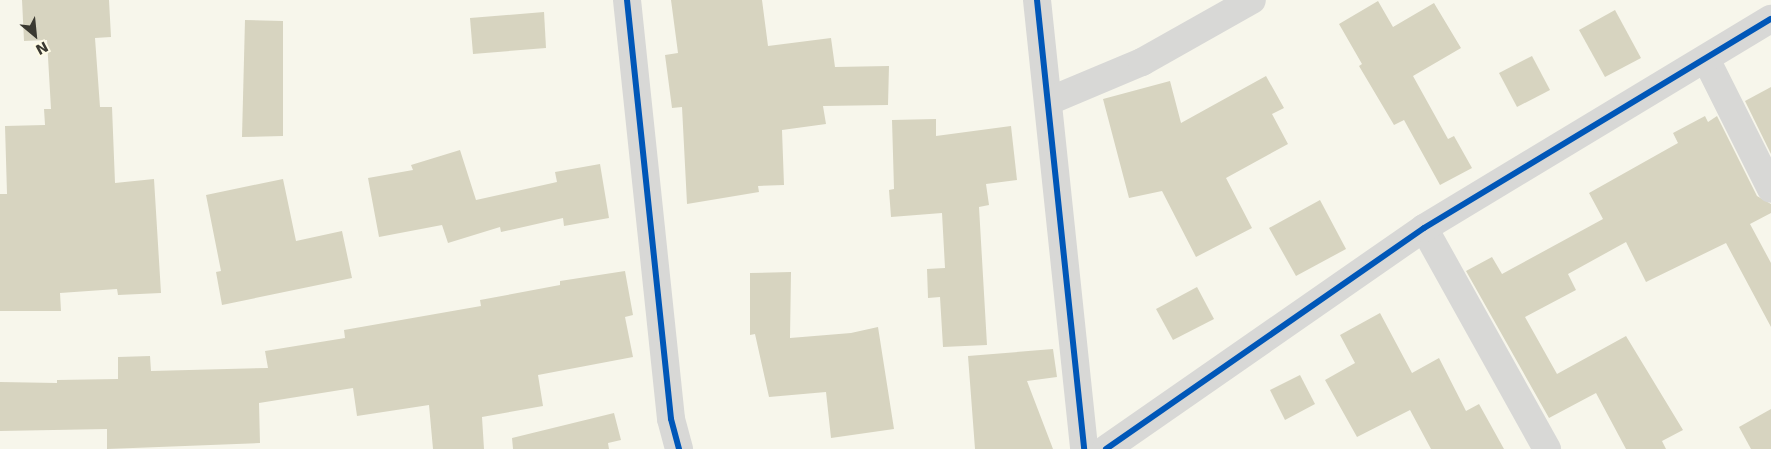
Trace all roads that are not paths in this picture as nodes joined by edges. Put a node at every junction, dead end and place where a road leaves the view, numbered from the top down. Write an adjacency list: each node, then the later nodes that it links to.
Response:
1 (627, 0): 9 (street)
2 (1037, 0): 6 (street)
3 (1252, 0): 6 (street)
4 (1771, 19): 5 (street)
5 (1706, 59): 7 (street); 8 (street)
6 (1049, 101): 10 (street)
7 (1771, 189)
8 (1424, 228): 11 (street); 12 (street)
9 (679, 449)
10 (1084, 449)
11 (1106, 449)
12 (1547, 449)

